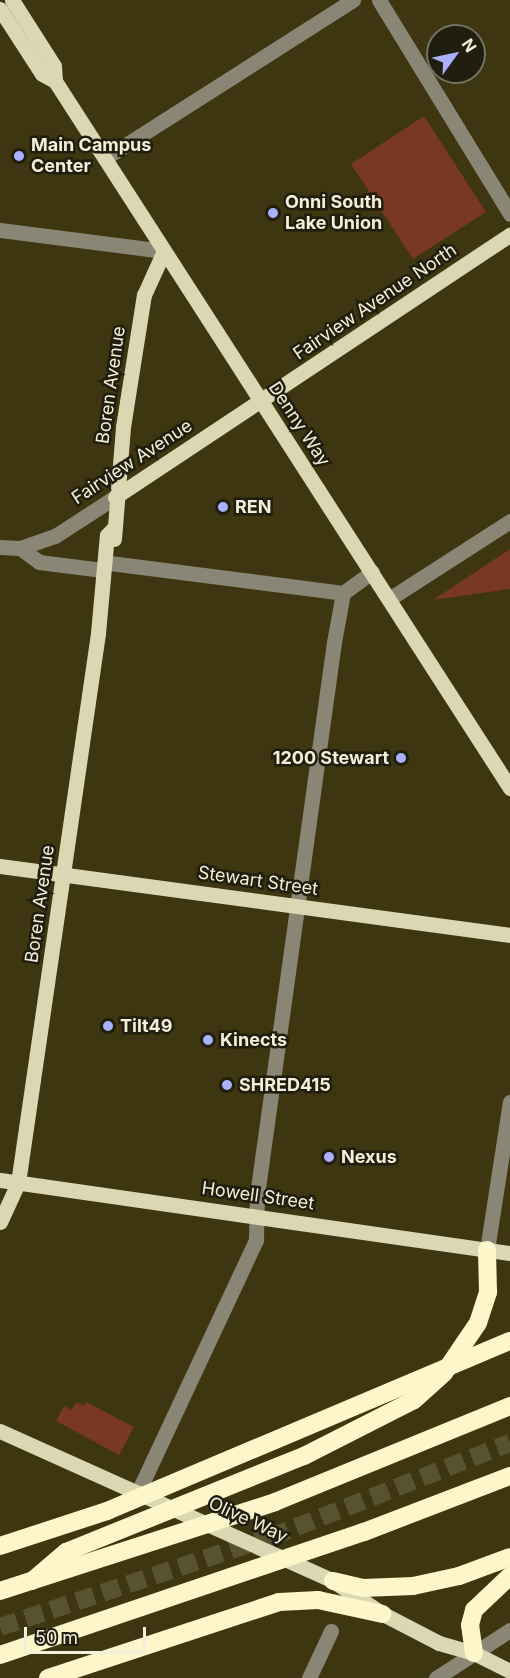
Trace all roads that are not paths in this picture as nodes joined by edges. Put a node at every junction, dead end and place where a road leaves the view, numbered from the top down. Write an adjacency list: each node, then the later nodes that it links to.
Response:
1 (12, 0): 5 (main road, Denny Way)
2 (353, 0): 6 (street)
3 (379, 0): 7 (street)
4 (0, 9): 5 (main road, Denny Way)
5 (55, 81): 6 (main road, Denny Way)
6 (105, 158): 10 (main road, Denny Way)
7 (510, 214)
8 (0, 230): 10 (street)
9 (510, 235): 11 (main road, Fairview Avenue North)
10 (164, 251): 11 (main road, Denny Way); 12 (main road, Boren Avenue)
11 (261, 401): 12 (main road, Fairview Avenue); 17 (main road, Denny Way)
12 (115, 497): 15 (street, Fairview Avenue); 16 (main road, Boren Avenue)
13 (510, 521): 19 (street)
14 (0, 547): 15 (street)
15 (20, 548): 16 (street)
16 (106, 566): 18 (street); 22 (main road, Boren Avenue)
17 (372, 572): 18 (street); 19 (main road, Denny Way)
18 (343, 593): 23 (street)
19 (389, 599): 20 (main road, Denny Way)
20 (510, 788)
21 (0, 866): 22 (main road, Stewart Street)
22 (64, 874): 23 (main road, Stewart Street); 27 (main road, Boren Avenue)
23 (296, 906): 24 (main road, Stewart Street); 28 (street)
24 (510, 935)
25 (510, 1102): 30 (street)
26 (0, 1180): 27 (main road, Howell Street)
27 (18, 1183): 28 (main road, Howell Street); 29 (main road, Boren Avenue)
28 (256, 1216): 30 (main road, Howell Street); 36 (street)
29 (0, 1222)
30 (488, 1250): 31 (main road, Howell Street); 40 (highway)
31 (510, 1253)
32 (510, 1341): 37 (highway)
33 (510, 1406): 40 (highway)
34 (0, 1431): 36 (main road, Olive Way)
35 (510, 1476): 47 (highway)
36 (138, 1492): 41 (main road, Olive Way)
37 (0, 1546)
38 (510, 1557): 41 (highway)
39 (510, 1576): 46 (highway)
40 (32, 1581): 42 (highway)
41 (333, 1581): 43 (main road, Olive Way)
42 (0, 1591)
43 (383, 1614): 46 (main road, Olive Way); 49 (highway)
44 (510, 1630): 46 (street)
45 (331, 1631): 50 (street)
46 (474, 1653): 48 (main road, Olive Way); 51 (street)
47 (0, 1655)
48 (510, 1671)
49 (48, 1678)
50 (309, 1678)
51 (436, 1678)

